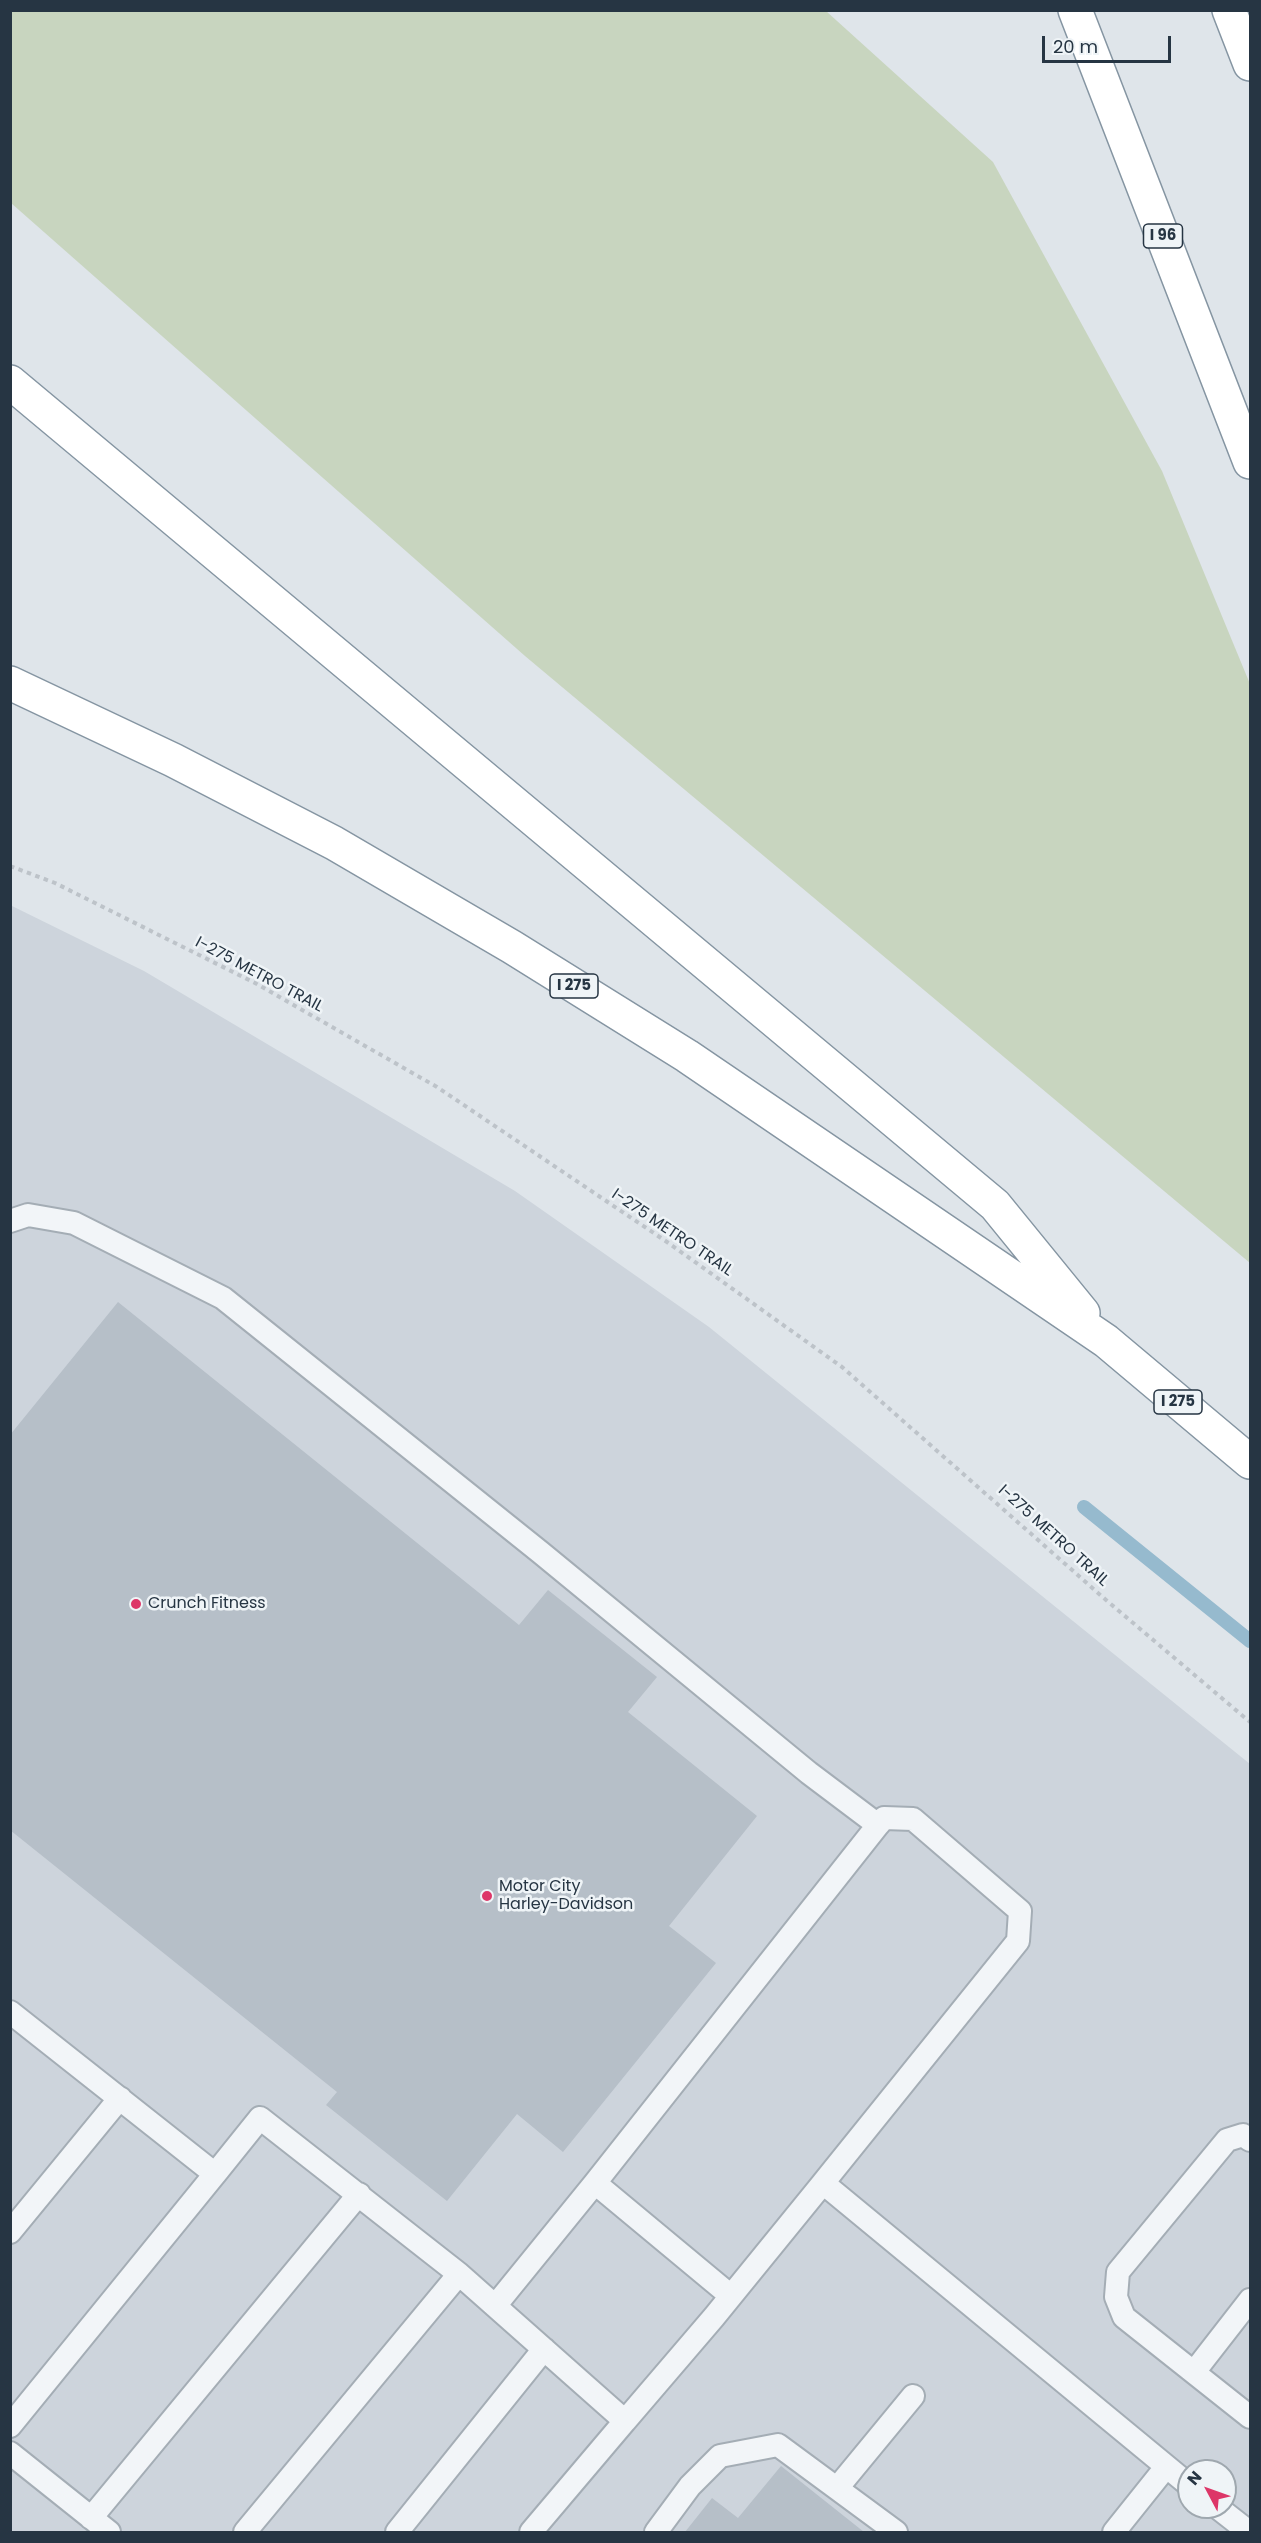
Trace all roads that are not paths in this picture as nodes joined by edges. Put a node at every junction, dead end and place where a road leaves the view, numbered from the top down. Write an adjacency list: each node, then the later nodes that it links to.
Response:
1 (1075, 10): 5 (highway, I 96)
2 (1229, 10): 3 (highway)
3 (1251, 64)
4 (10, 382): 8 (highway)
5 (1251, 462)
6 (10, 683): 8 (highway, I 275)
7 (10, 1221): 10 (lane)
8 (1106, 1341): 9 (highway, I 275)
9 (1251, 1462)
10 (878, 1825): 15 (lane); 16 (lane)
11 (15, 2024): 12 (lane)
12 (120, 2098): 14 (lane); 18 (lane)
13 (1251, 2140): 24 (lane)
14 (215, 2174): 17 (lane); 28 (lane)
15 (595, 2183): 20 (lane); 22 (lane)
16 (823, 2183): 20 (lane); 30 (lane)
17 (359, 2194): 19 (lane); 33 (lane)
18 (10, 2232)
19 (459, 2274): 22 (lane); 35 (lane)
20 (731, 2296): 27 (lane)
21 (1251, 2300): 24 (lane)
22 (495, 2306): 23 (lane)
23 (544, 2349): 27 (lane); 36 (lane)
24 (1194, 2372): 26 (lane)
25 (913, 2396): 32 (lane)
26 (1251, 2417)
27 (625, 2421): 37 (lane)
28 (10, 2427)
29 (10, 2453): 33 (lane)
30 (1166, 2467): 31 (lane); 40 (lane)
31 (1177, 2476)
32 (838, 2487): 38 (lane); 39 (lane)
33 (91, 2518): 34 (lane)
34 (109, 2532)
35 (245, 2532)
36 (398, 2532)
37 (531, 2532)
38 (656, 2532)
39 (896, 2532)
40 (1114, 2532)

